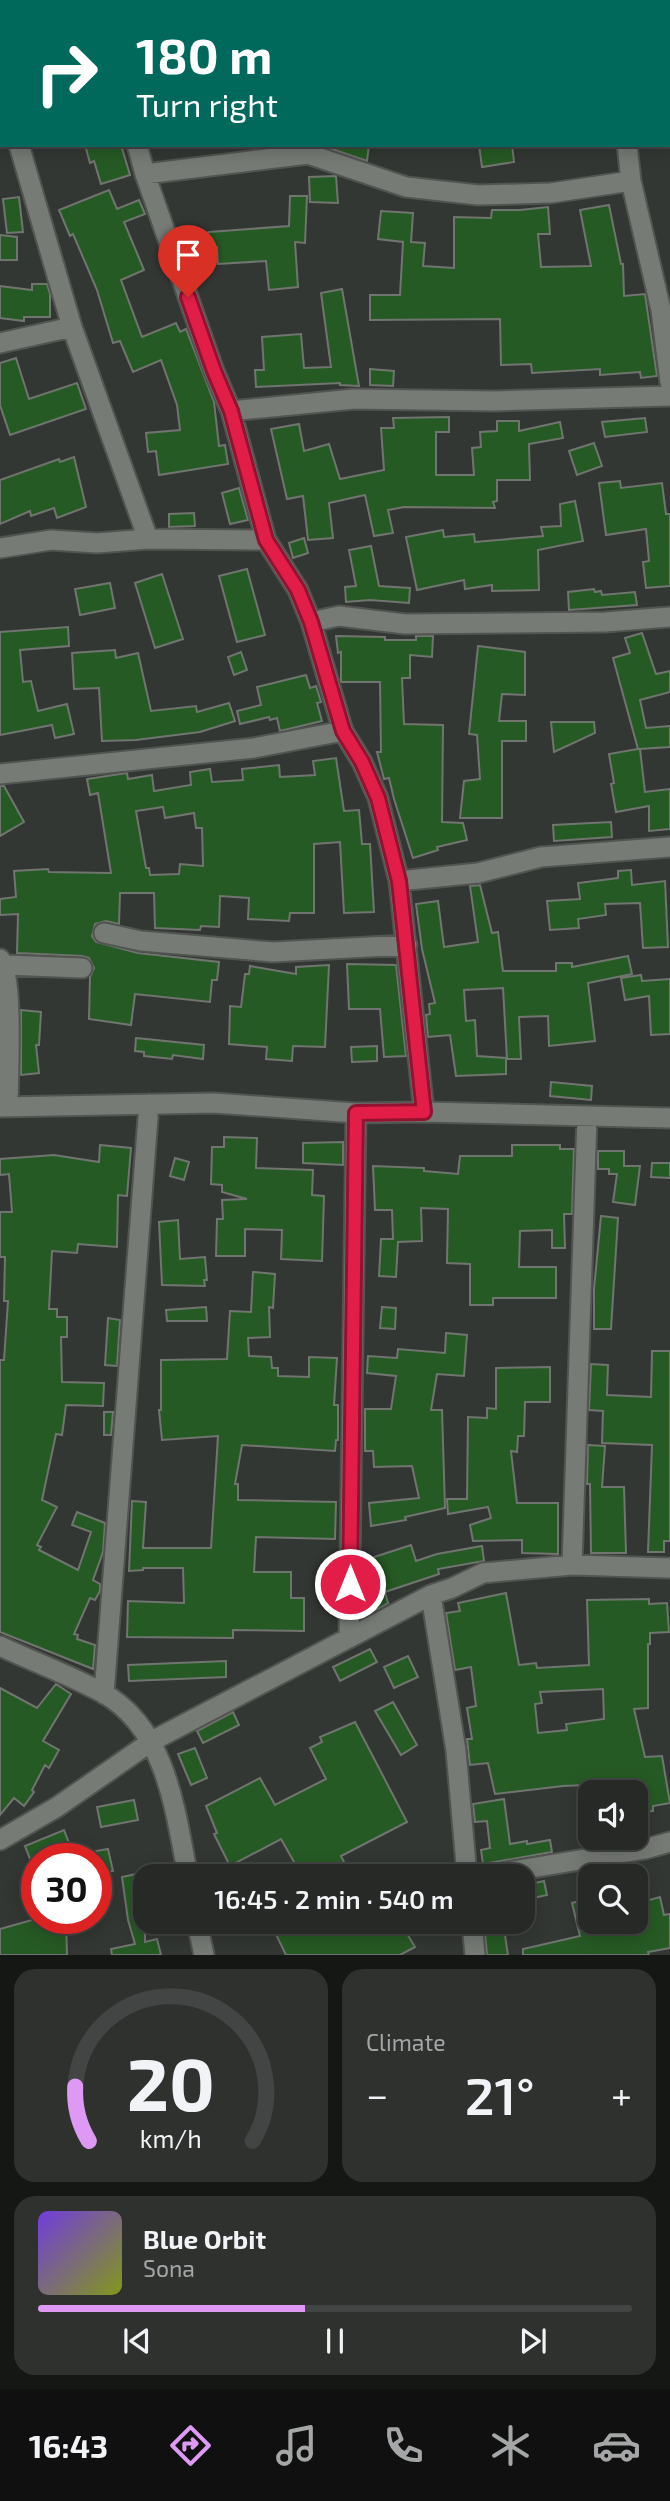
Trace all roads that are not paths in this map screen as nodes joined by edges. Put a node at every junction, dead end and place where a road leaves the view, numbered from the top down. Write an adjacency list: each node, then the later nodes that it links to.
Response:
1 (20, 147): 7 (street)
2 (138, 147): 5 (street)
3 (627, 147): 6 (street)
4 (309, 150): 5 (street); 6 (street)
5 (145, 174): 11 (street)
6 (631, 181): 9 (street)
7 (72, 327): 8 (street); 12 (street)
8 (0, 343)
9 (670, 382)
10 (670, 396): 11 (street)
11 (231, 411): 13 (street)
12 (148, 539): 13 (street); 14 (street)
13 (266, 540): 16 (street)
14 (0, 548)
15 (670, 617): 16 (street)
16 (311, 622): 17 (street)
17 (343, 731): 18 (street); 20 (street)
18 (0, 774)
19 (670, 847): 20 (street)
20 (399, 881): 22 (street)
21 (104, 933): 22 (street)
22 (407, 945): 27 (street)
23 (3, 962): 24 (street); 26 (street)
24 (82, 968)
25 (149, 1104): 26 (street); 28 (street); 36 (street)
26 (4, 1107)
27 (424, 1112): 28 (street); 29 (street)
28 (356, 1113): 34 (street)
29 (587, 1117): 30 (street); 31 (street)
30 (670, 1118)
31 (572, 1565): 32 (street); 33 (street)
32 (670, 1568)
33 (431, 1595): 34 (street); 41 (street)
34 (349, 1638): 37 (street)
35 (0, 1646): 36 (street)
36 (104, 1694): 37 (street)
37 (152, 1741): 38 (street); 40 (street)
38 (0, 1840)
39 (670, 1842): 42 (street)
40 (186, 1864)
41 (466, 1864)
42 (535, 1867)
43 (200, 1934): 45 (street)
44 (473, 1934): 46 (street)
45 (204, 1955)
46 (475, 1955)

